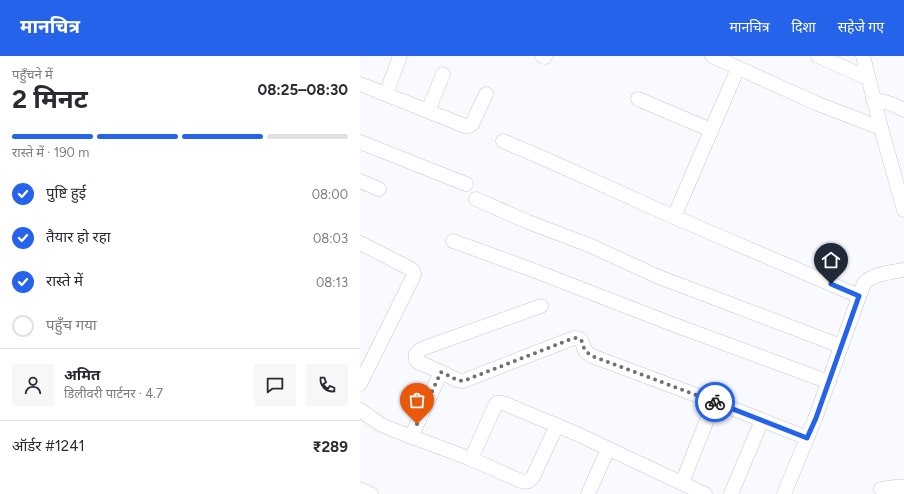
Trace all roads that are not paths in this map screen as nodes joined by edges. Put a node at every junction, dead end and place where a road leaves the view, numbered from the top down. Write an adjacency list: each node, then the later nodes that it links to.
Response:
1 (400, 56): 9 (street)
2 (712, 56): 5 (street)
3 (818, 56): 7 (street)
4 (863, 56): 7 (street)
5 (738, 68): 15 (street); 16 (street)
6 (443, 74): 14 (street)
7 (868, 78): 12 (street)
8 (360, 84): 9 (street)
9 (386, 94): 14 (street)
10 (486, 94): 14 (street)
11 (638, 99): 16 (street)
12 (874, 99): 13 (street); 15 (street)
13 (904, 110)
14 (428, 111)
15 (881, 128): 23 (street)
16 (711, 130): 24 (street)
17 (503, 141): 24 (street)
18 (360, 142): 20 (street)
19 (360, 181): 21 (street)
20 (466, 184)
21 (379, 189)
22 (476, 200): 30 (street)
23 (904, 210)
24 (674, 217): 28 (street)
25 (453, 241): 32 (street)
26 (360, 243): 33 (street)
27 (904, 270): 28 (street)
28 (859, 296): 30 (street)
29 (541, 306): 31 (street)
30 (841, 346): 32 (street)
31 (441, 372): 34 (street); 38 (street)
32 (828, 382): 39 (street)
33 (360, 384)
34 (714, 402): 36 (street); 42 (street)
35 (360, 410): 38 (street)
36 (762, 420): 39 (street); 49 (street)
37 (557, 426): 40 (street); 41 (street); 41 (street)
38 (411, 437): 41 (street)
39 (807, 438): 50 (street)
40 (608, 449): 42 (street); 47 (street)
41 (471, 459)
42 (682, 483): 48 (street)
43 (904, 487): 45 (street)
44 (360, 489): 46 (street)
45 (882, 489)
46 (371, 494)
47 (588, 494)
48 (706, 494)
49 (731, 494)
50 (784, 494)

